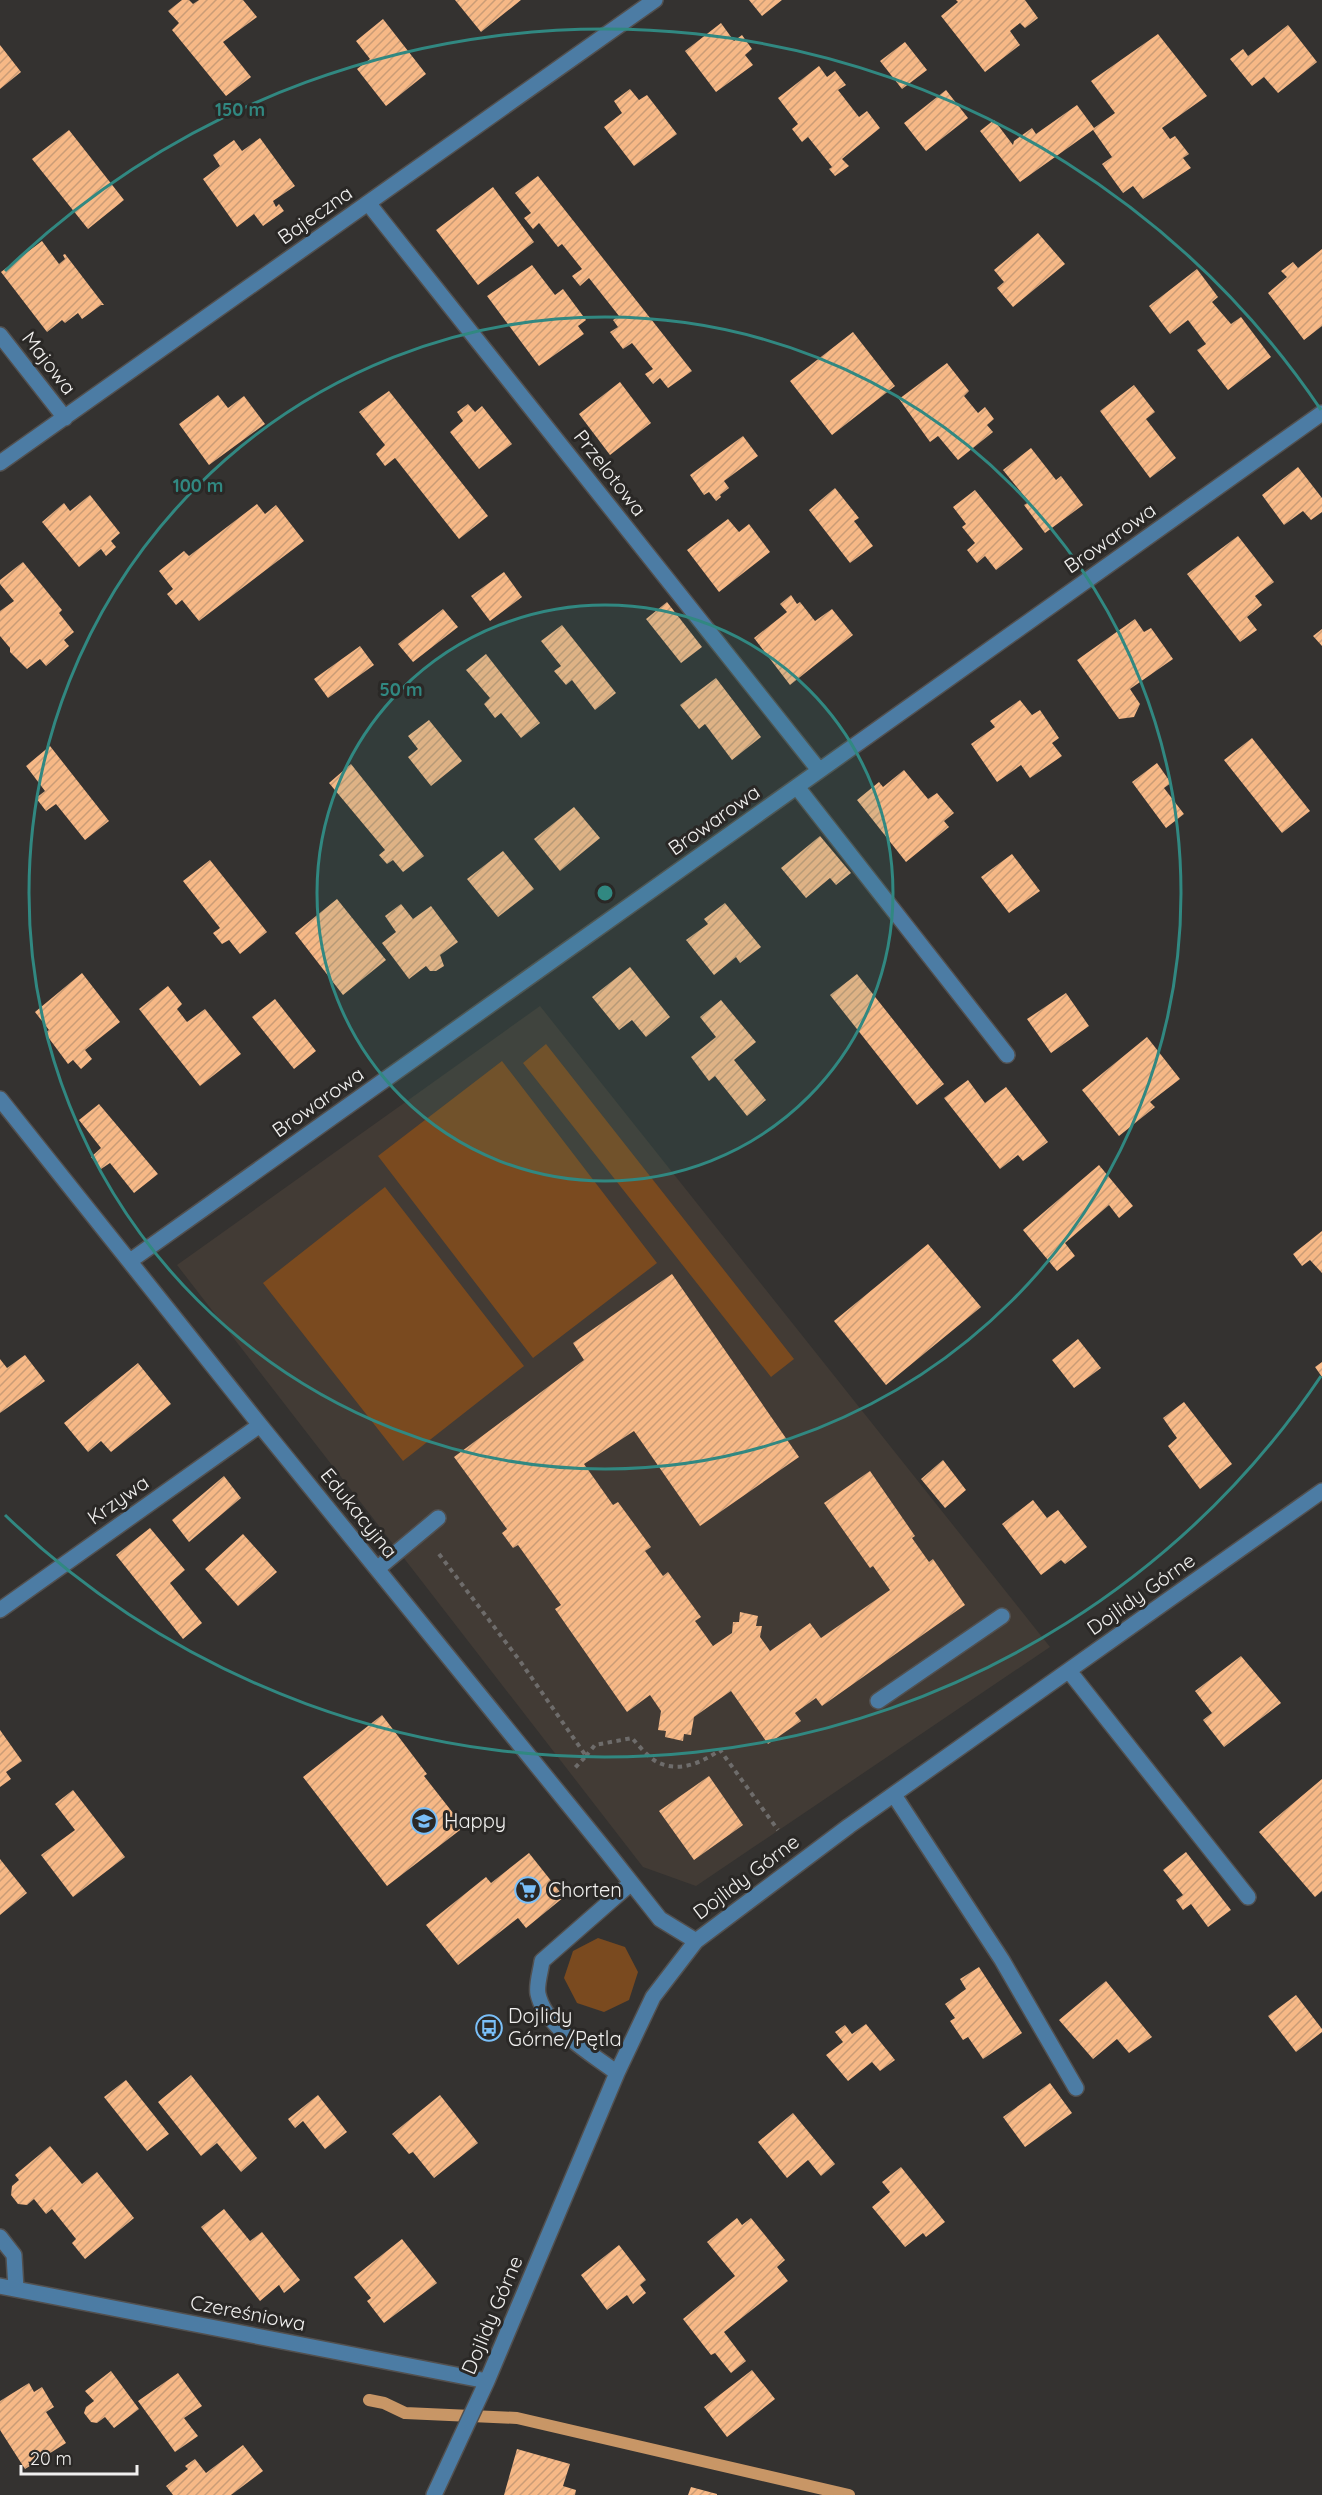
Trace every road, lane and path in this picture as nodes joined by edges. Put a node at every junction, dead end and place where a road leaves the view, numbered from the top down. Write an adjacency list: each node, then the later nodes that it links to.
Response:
1 (654, 0): 2 (street, Bajeczna)
2 (368, 203): 5 (street, Bajeczna); 7 (street, Przelotowa)
3 (0, 335): 5 (street, Majowa)
4 (1322, 413): 7 (street, Browarowa)
5 (65, 418): 6 (street, Bajeczna)
6 (0, 463)
7 (819, 770): 8 (street, Browarowa)
8 (797, 787): 9 (street); 11 (street, Browarowa)
9 (1007, 1054)
10 (0, 1099): 11 (street, Edukacyjna)
11 (130, 1261): 12 (street, Edukacyjna)
12 (260, 1425): 16 (street, Edukacyjna); 17 (street, Krzywa)
13 (1322, 1491): 19 (street, Dojlidy Górne)
14 (438, 1518): 15 (street)
15 (423, 1532): 16 (street); 21 (path)
16 (377, 1569): 25 (street, Edukacyjna)
17 (0, 1610)
18 (1002, 1616): 20 (street)
19 (1069, 1671): 23 (street, Dojlidy Górne); 26 (street)
20 (878, 1701)
21 (586, 1756): 22 (path); 24 (path)
22 (570, 1773)
23 (894, 1795): 27 (street, Dojlidy Górne); 29 (street)
24 (778, 1830)
25 (630, 1884): 27 (street, Edukacyjna); 28 (street)
26 (1248, 1897)
27 (696, 1941): 28 (street, Dojlidy Górne)
28 (617, 2073): 33 (street, Dojlidy Górne)
29 (1076, 2088)
30 (0, 2237): 32 (street)
31 (0, 2286): 32 (street, Czereśniowa)
32 (16, 2289): 33 (street, Czereśniowa)
33 (487, 2381): 34 (street, Dojlidy Górne)
34 (434, 2495)

